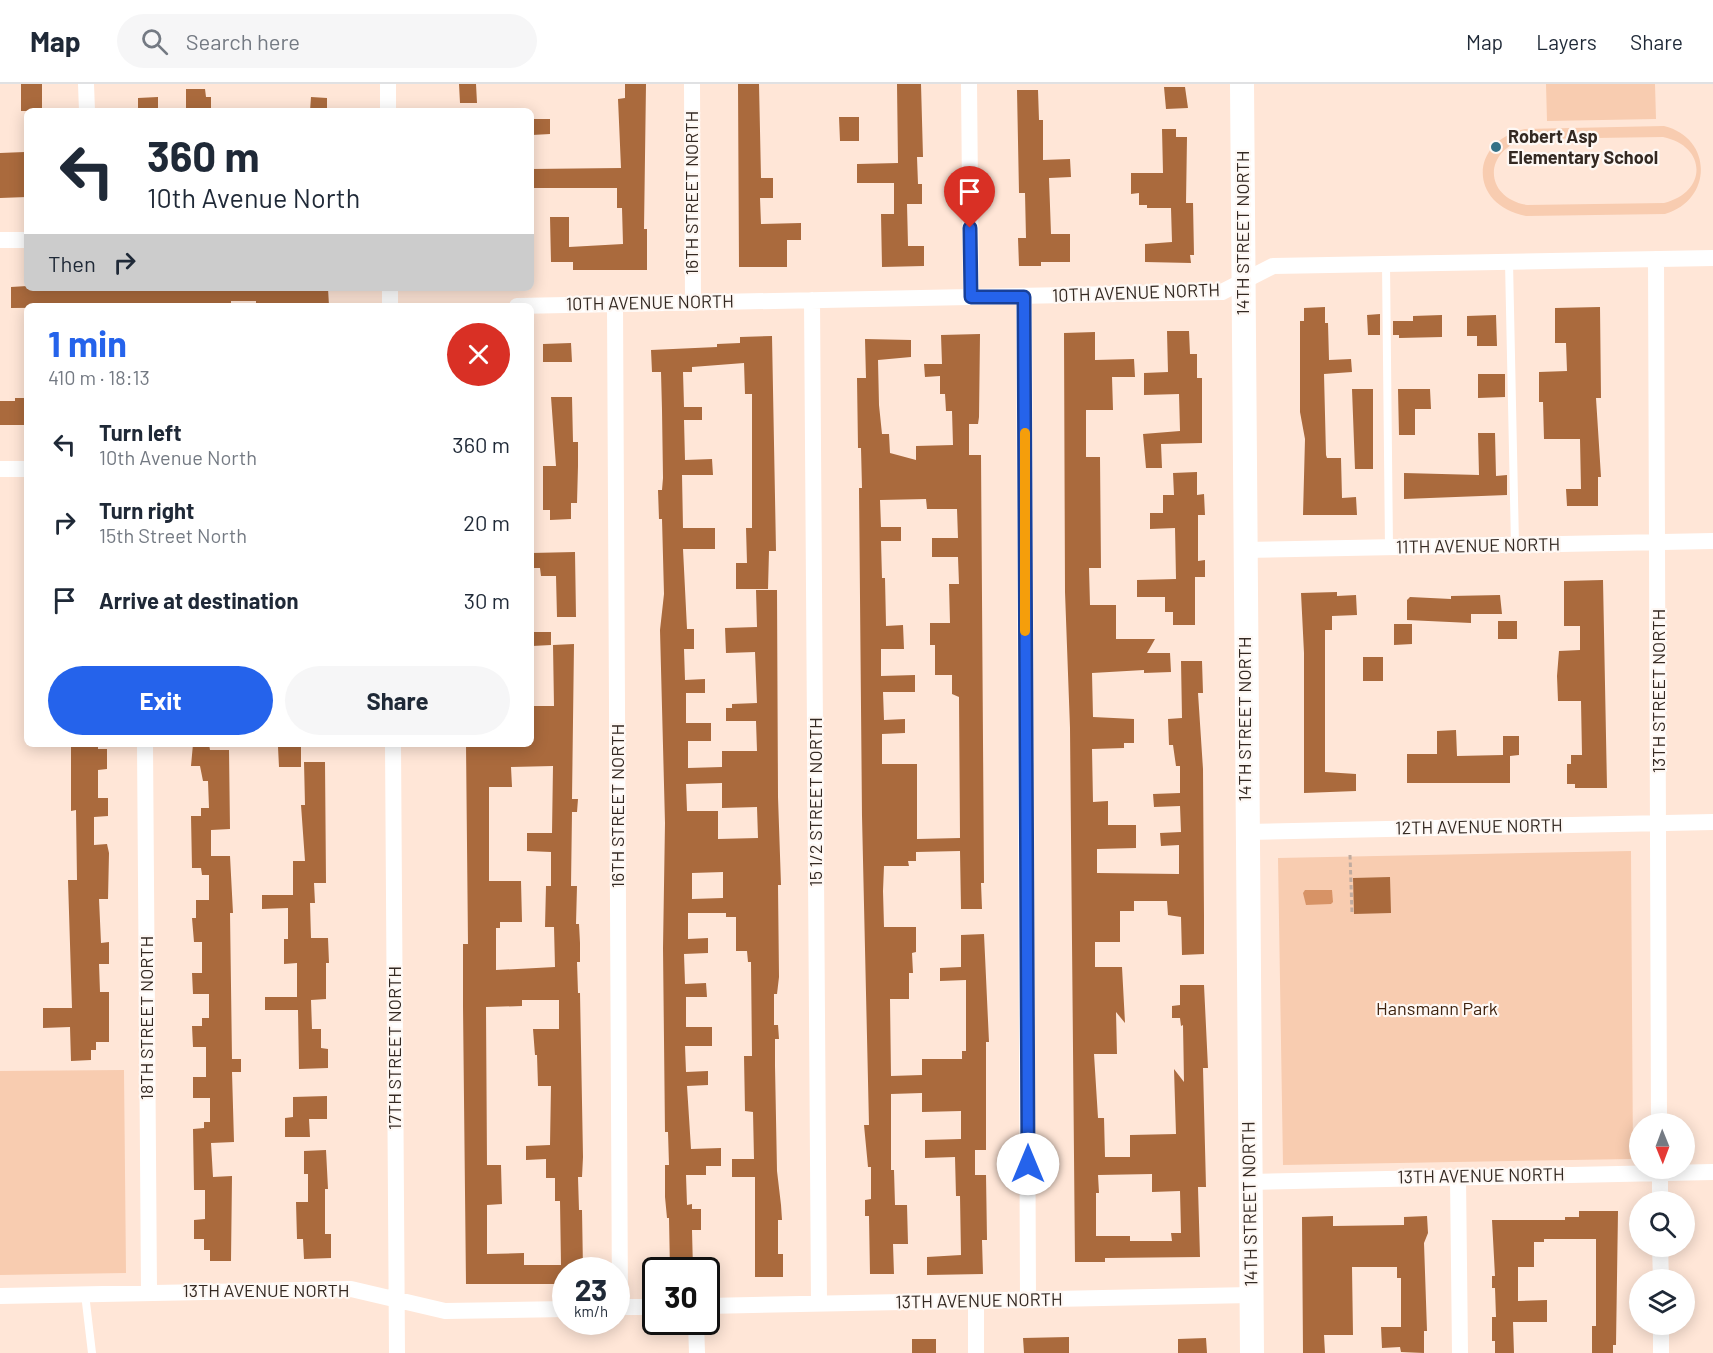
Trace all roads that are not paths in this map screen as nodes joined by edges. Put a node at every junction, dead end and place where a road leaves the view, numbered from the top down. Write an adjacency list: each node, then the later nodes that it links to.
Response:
1 (86, 84): 6 (street)
2 (388, 84): 7 (street)
3 (692, 84): 18 (street, 16TH STREET NORTH)
4 (969, 84): 15 (street)
5 (1242, 84): 14 (street, 14TH STREET NORTH)
6 (87, 108)
7 (388, 108)
8 (0, 240): 9 (street)
9 (24, 240)
10 (1713, 258): 11 (street, 10TH AVENUE NORTH)
11 (1656, 259): 12 (street, 10TH AVENUE NORTH); 24 (street, 13TH STREET NORTH)
12 (1509, 262): 13 (street, 10TH AVENUE NORTH); 25 (lane)
13 (1386, 264): 14 (street, 10TH AVENUE NORTH); 26 (lane)
14 (1244, 280): 16 (street, 10TH AVENUE NORTH); 27 (street, 14TH STREET NORTH)
15 (971, 297): 16 (street, 10TH AVENUE NORTH); 17 (street, 10TH AVENUE NORTH)
16 (1024, 297): 45 (street)
17 (812, 300): 18 (street, 10TH AVENUE NORTH); 47 (street, 15 1/2 STREET NORTH)
18 (693, 303): 19 (street, 10TH AVENUE NORTH)
19 (615, 304): 20 (street, 10TH AVENUE NORTH); 39 (street, 16TH STREET NORTH)
20 (534, 306)
21 (0, 469): 22 (street)
22 (24, 469)
23 (1713, 541): 24 (street, 11TH AVENUE NORTH)
24 (1658, 542): 25 (street, 11TH AVENUE NORTH); 31 (street, 13TH STREET NORTH)
25 (1515, 545): 26 (street, 11TH AVENUE NORTH)
26 (1389, 548): 27 (street, 11TH AVENUE NORTH)
27 (1244, 550): 32 (street, 14TH STREET NORTH)
28 (145, 747): 40 (street, 18TH STREET NORTH)
29 (393, 747): 44 (street, 17TH STREET NORTH)
30 (1713, 822): 31 (street, 12TH AVENUE NORTH)
31 (1659, 823): 32 (street, 12TH AVENUE NORTH); 33 (street, 13TH STREET NORTH)
32 (1246, 832): 38 (street, 14TH STREET NORTH)
33 (1659, 1113)
34 (1629, 1171): 37 (street, 13TH AVENUE NORTH)
35 (1695, 1171): 36 (street, 13TH AVENUE NORTH)
36 (1713, 1172)
37 (1458, 1177): 38 (street, 13TH AVENUE NORTH); 57 (street)
38 (1250, 1182): 42 (street, 14TH STREET NORTH)
39 (618, 1257)
40 (149, 1292): 41 (street, 13TH AVENUE NORTH); 44 (street, 13TH AVENUE NORTH)
41 (85, 1294): 43 (street, 13TH AVENUE NORTH); 52 (lane)
42 (1251, 1295): 45 (street, 13TH AVENUE NORTH); 56 (street, 14TH STREET NORTH)
43 (0, 1296)
44 (397, 1299): 49 (street, 13TH AVENUE NORTH); 53 (street, 17TH STREET NORTH)
45 (1028, 1300): 46 (street, 13TH AVENUE NORTH)
46 (976, 1301): 47 (street, 13TH AVENUE NORTH); 55 (street)
47 (819, 1304): 48 (street, 13TH AVENUE NORTH)
48 (720, 1306)
49 (552, 1309)
50 (696, 1335): 54 (street)
51 (1661, 1335): 58 (street)
52 (92, 1353)
53 (397, 1353)
54 (697, 1353)
55 (976, 1353)
56 (1252, 1353)
57 (1460, 1353)
58 (1661, 1353)

